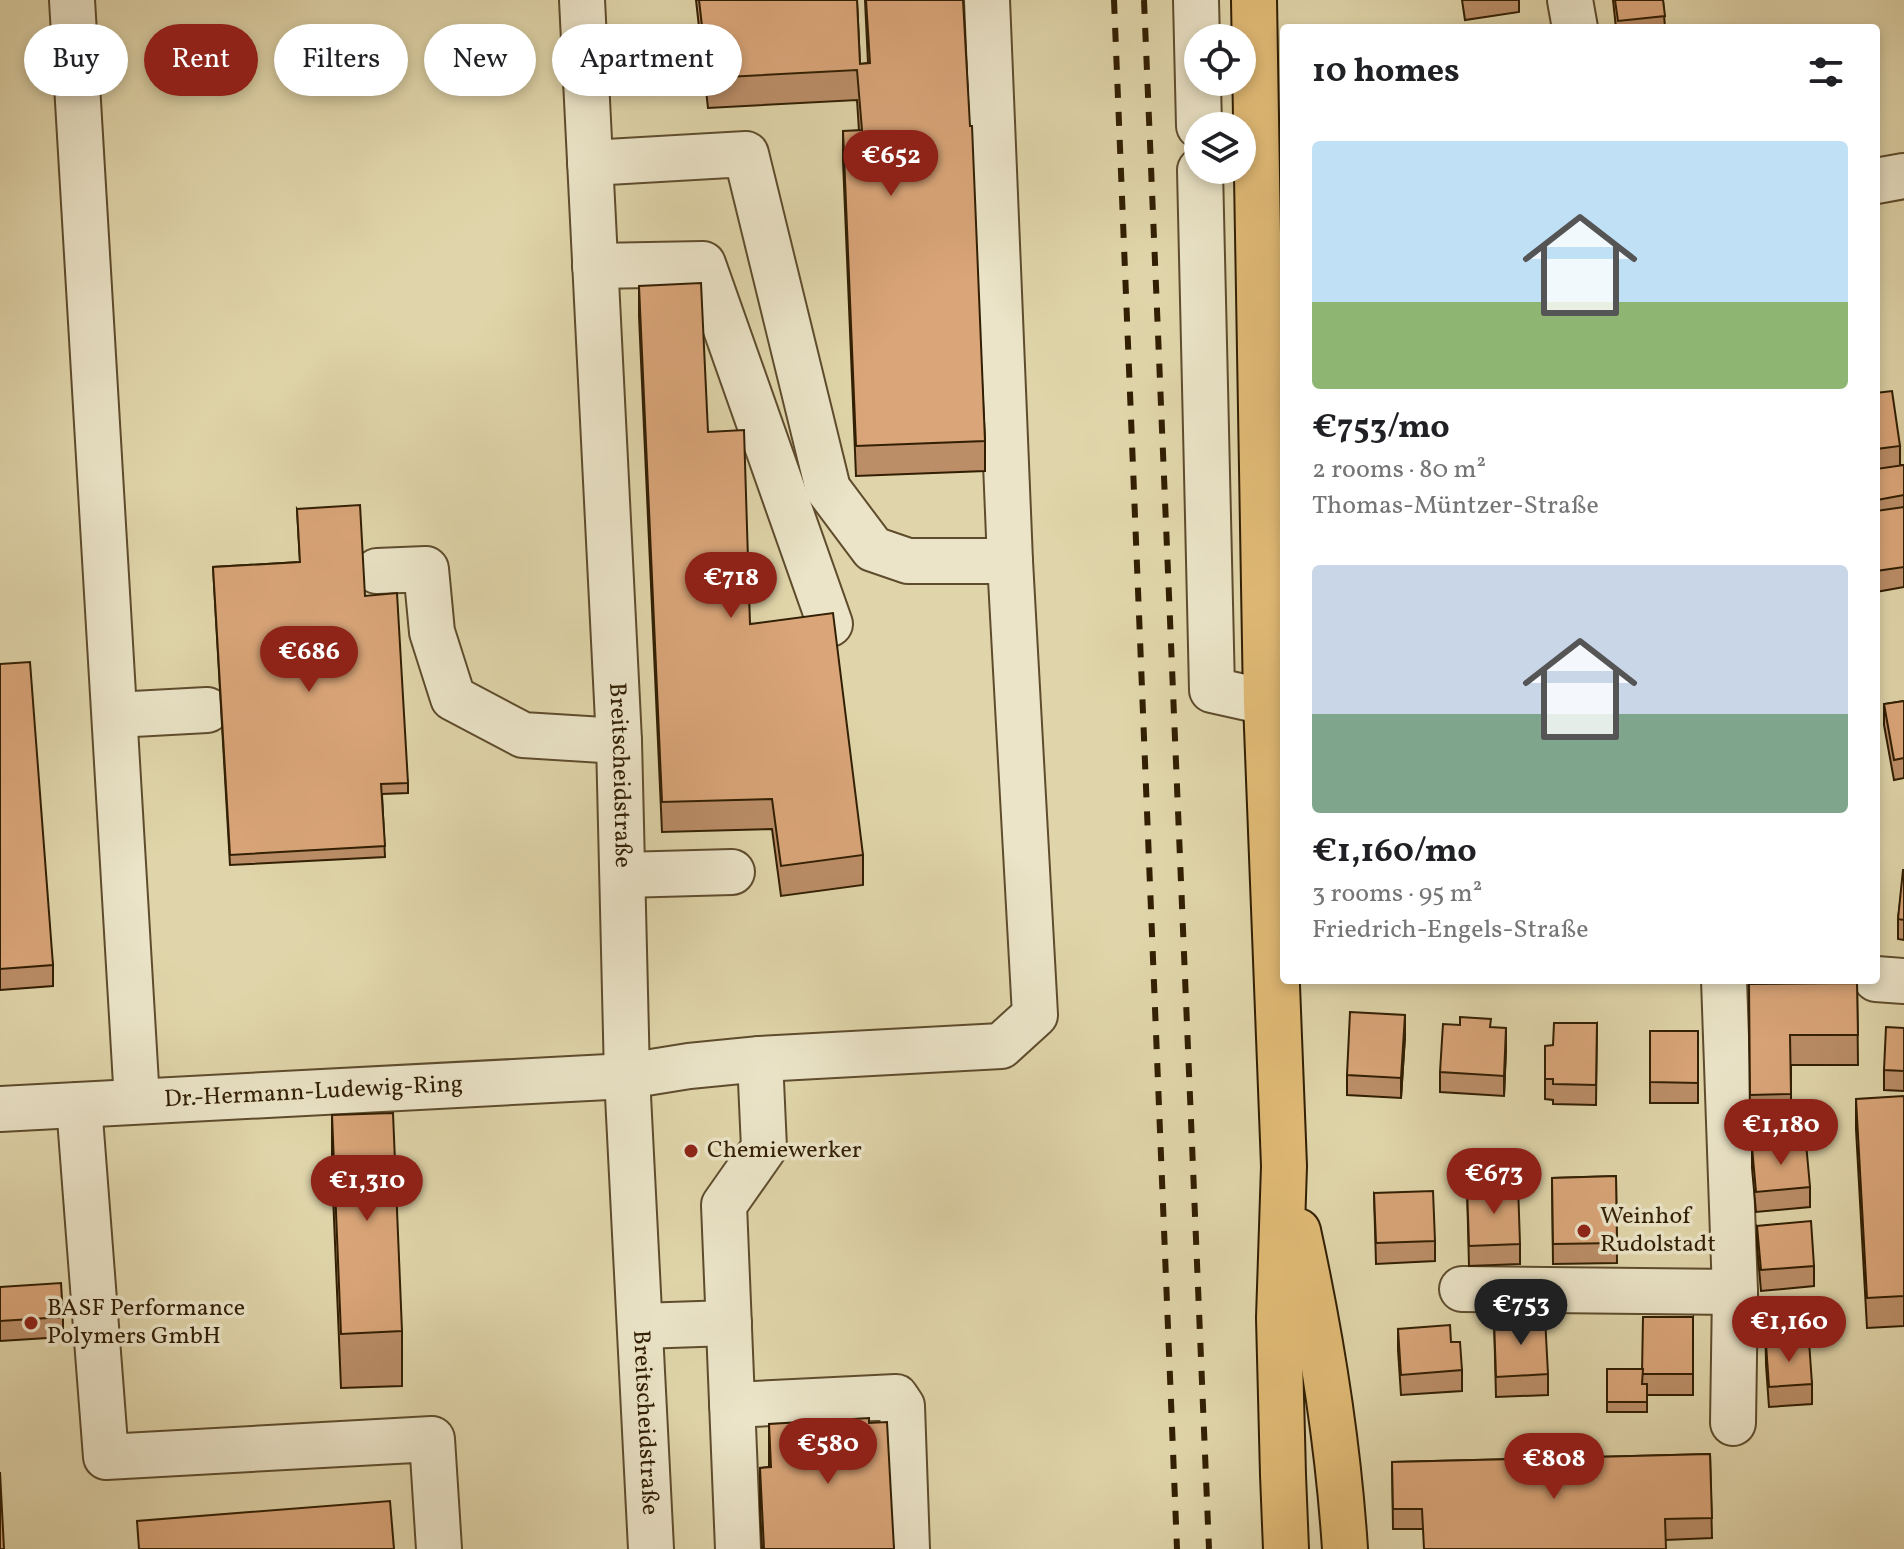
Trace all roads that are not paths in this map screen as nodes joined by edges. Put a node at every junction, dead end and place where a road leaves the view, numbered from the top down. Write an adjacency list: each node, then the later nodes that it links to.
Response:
1 (72, 0): 19 (street)
2 (582, 0): 9 (street, Breitscheidstraße)
3 (987, 0): 14 (street)
4 (1196, 0): 8 (street)
5 (1254, 0): 17 (main road)
6 (1570, 0): 7 (street)
7 (1574, 24)
8 (1199, 112)
9 (590, 163): 13 (street, Breitscheidstraße); 14 (street)
10 (1904, 176): 11 (street)
11 (1880, 180)
12 (1200, 184): 17 (street)
13 (595, 266): 16 (street); 20 (street, Breitscheidstraße)
14 (1010, 561): 26 (street, Dr.-Hermann-Ludewig-Ring)
15 (377, 571): 20 (street)
16 (830, 624)
17 (1266, 702): 31 (main road)
18 (207, 710): 19 (street)
19 (115, 715): 28 (street)
20 (619, 741): 22 (street, Breitscheidstraße)
21 (732, 872): 22 (street)
22 (623, 875): 27 (street, Breitscheidstraße)
23 (1880, 979): 24 (street)
24 (1904, 981)
25 (1724, 984): 33 (street)
26 (760, 1059): 27 (street, Dr.-Hermann-Ludewig-Ring); 34 (street)
27 (627, 1076): 28 (street, Dr.-Hermann-Ludewig-Ring); 35 (street, Breitscheidstraße)
28 (137, 1101): 29 (street, Dr.-Hermann-Ludewig-Ring)
29 (79, 1105): 30 (street, Dr.-Hermann-Ludewig-Ring); 38 (street)
30 (0, 1109)
31 (1284, 1166): 42 (main road); 43 (main road)
32 (1462, 1289): 33 (street)
33 (1735, 1292): 37 (street)
34 (729, 1323): 35 (street); 36 (street)
35 (640, 1326): 39 (street, Breitscheidstraße)
36 (732, 1405): 40 (street); 41 (street)
37 (1733, 1423)
38 (439, 1549)
39 (651, 1549)
40 (738, 1549)
41 (907, 1549)
42 (1286, 1549)
43 (1345, 1549)

